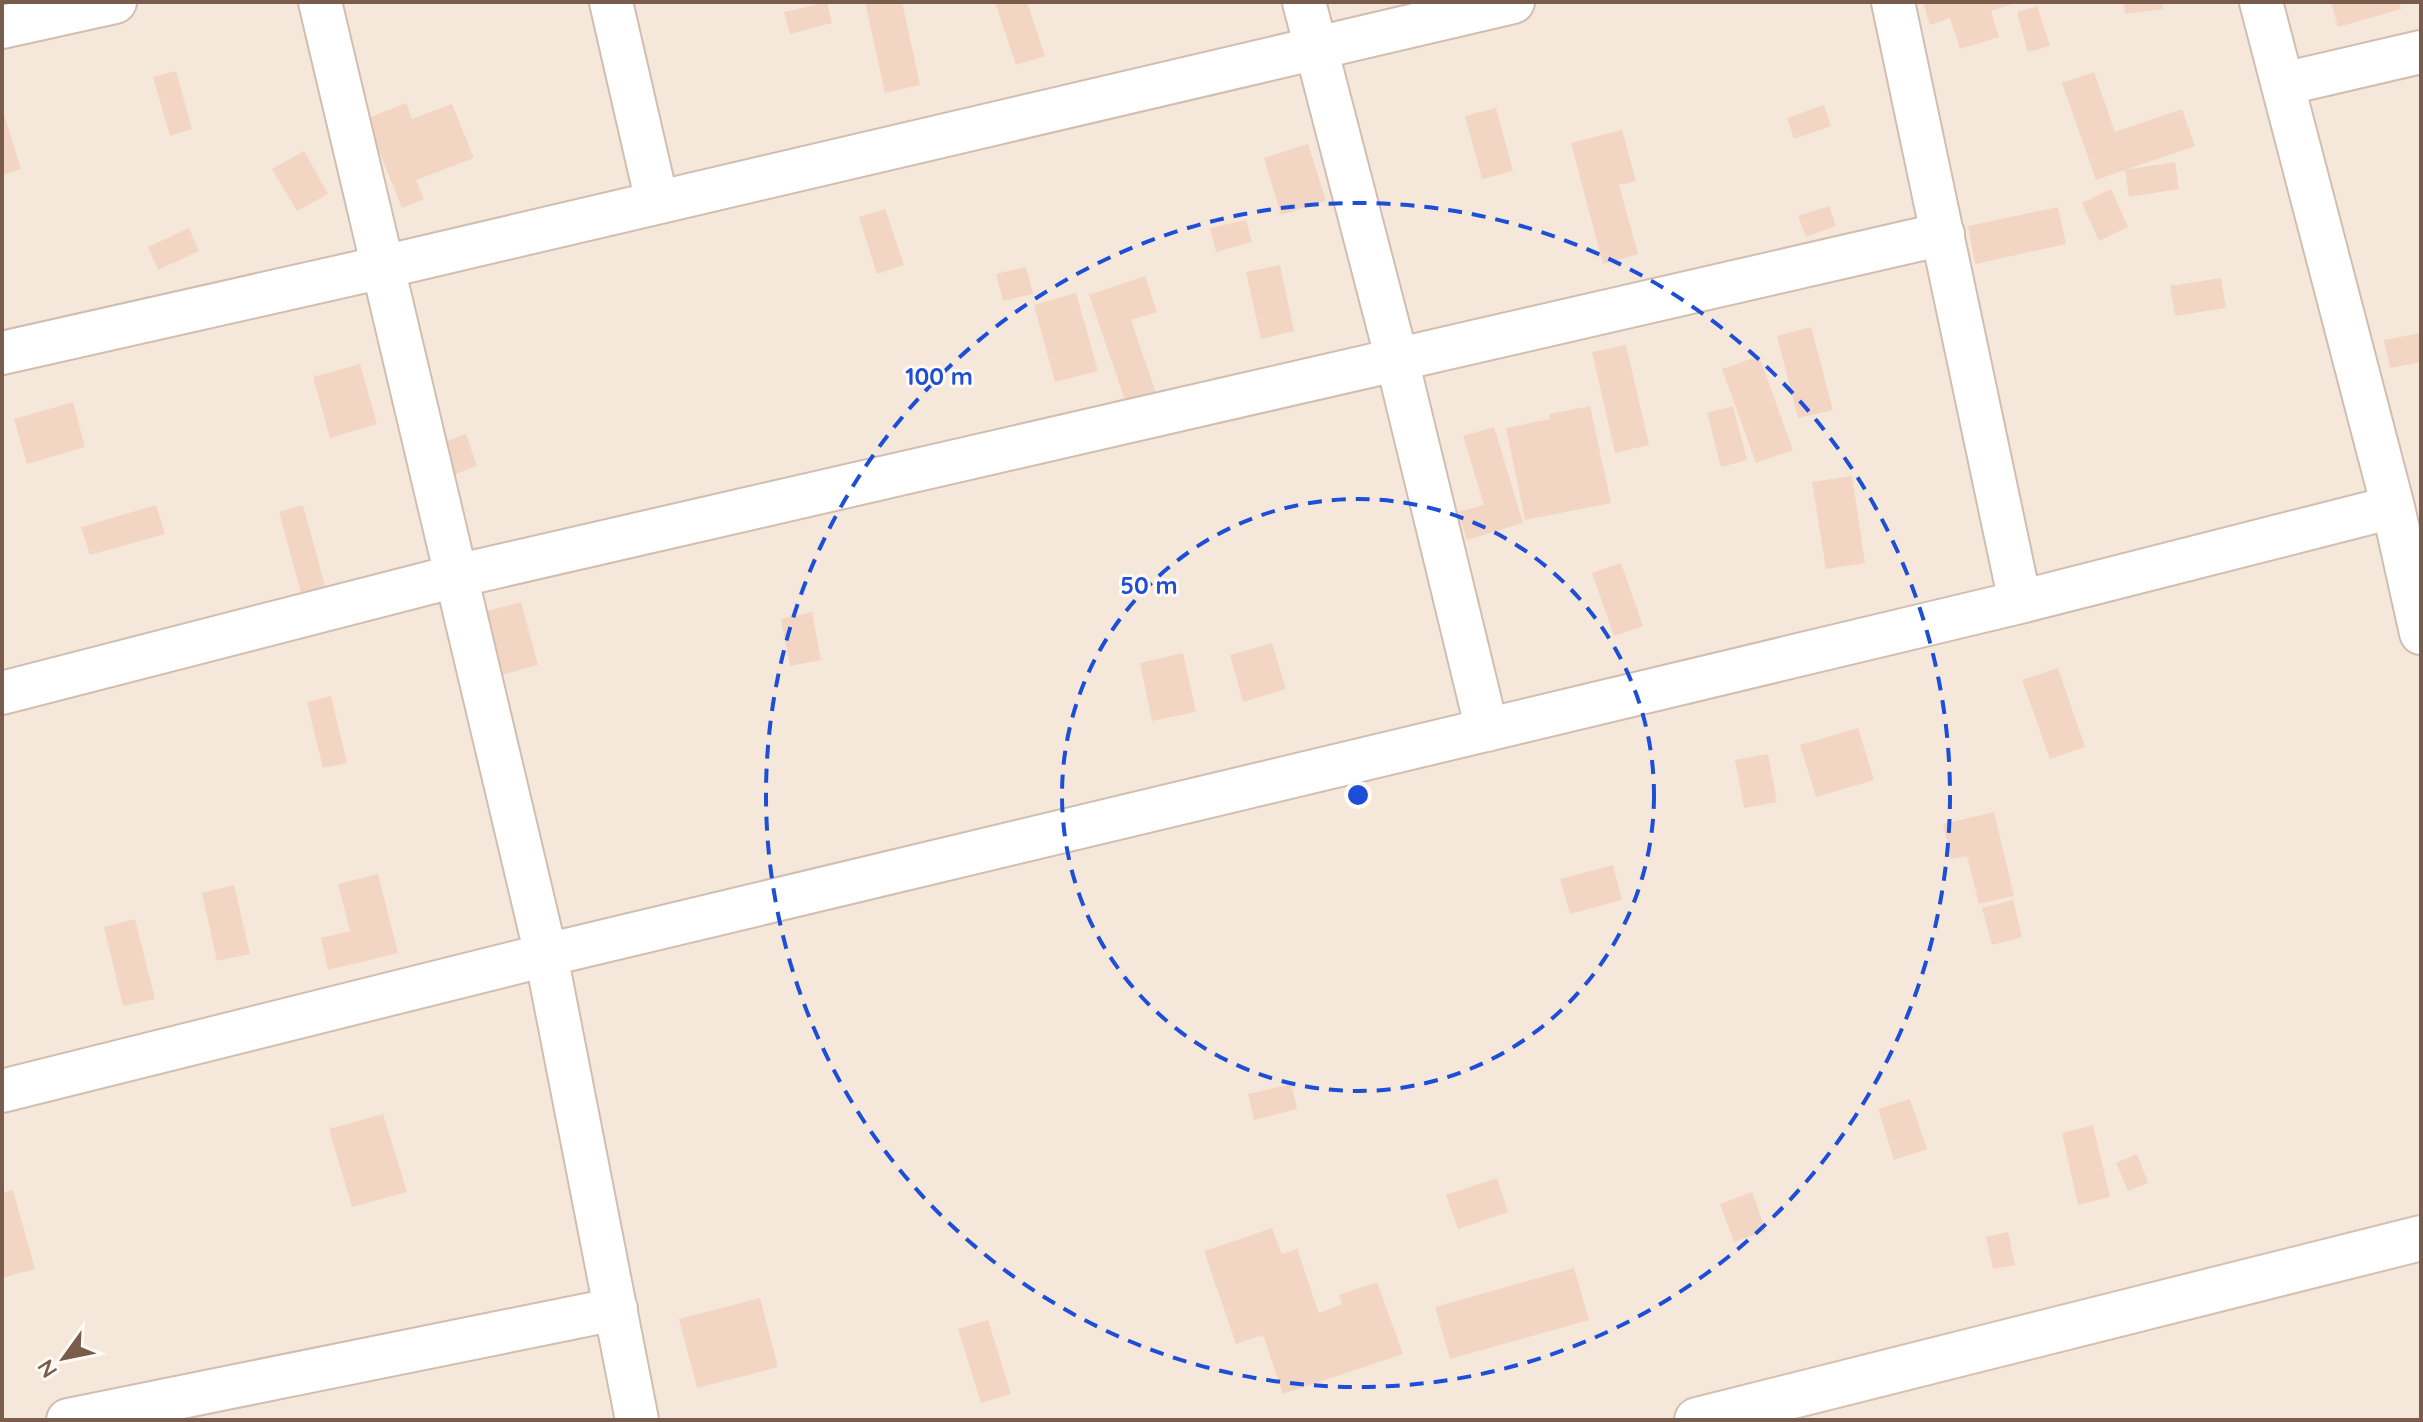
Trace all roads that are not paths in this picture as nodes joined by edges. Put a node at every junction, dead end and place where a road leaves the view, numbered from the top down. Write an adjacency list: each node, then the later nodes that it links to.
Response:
1 (115, 2): 8 (street)
2 (320, 2): 14 (street)
3 (611, 2): 12 (street)
4 (1304, 2): 9 (street)
5 (1513, 2): 9 (street)
6 (1893, 2): 13 (street)
7 (2261, 2): 11 (street)
8 (7, 18)
9 (1316, 47): 12 (street); 16 (street)
10 (2421, 52): 11 (street)
11 (2283, 84): 17 (street)
12 (657, 202): 14 (street)
13 (1943, 234): 16 (street); 19 (street)
14 (383, 267): 15 (street); 18 (street)
15 (2, 353)
16 (1397, 360): 18 (street); 22 (street)
17 (2393, 507): 19 (street); 20 (street)
18 (456, 576): 21 (street); 23 (street)
19 (2020, 602): 22 (street)
20 (2421, 633)
21 (2, 693)
22 (1487, 730): 23 (street)
23 (546, 955): 24 (street); 26 (street)
24 (2, 1091)
25 (2421, 1238): 29 (main road)
26 (616, 1309): 27 (street); 28 (street)
27 (68, 1420)
28 (637, 1420)
29 (1697, 1420)

